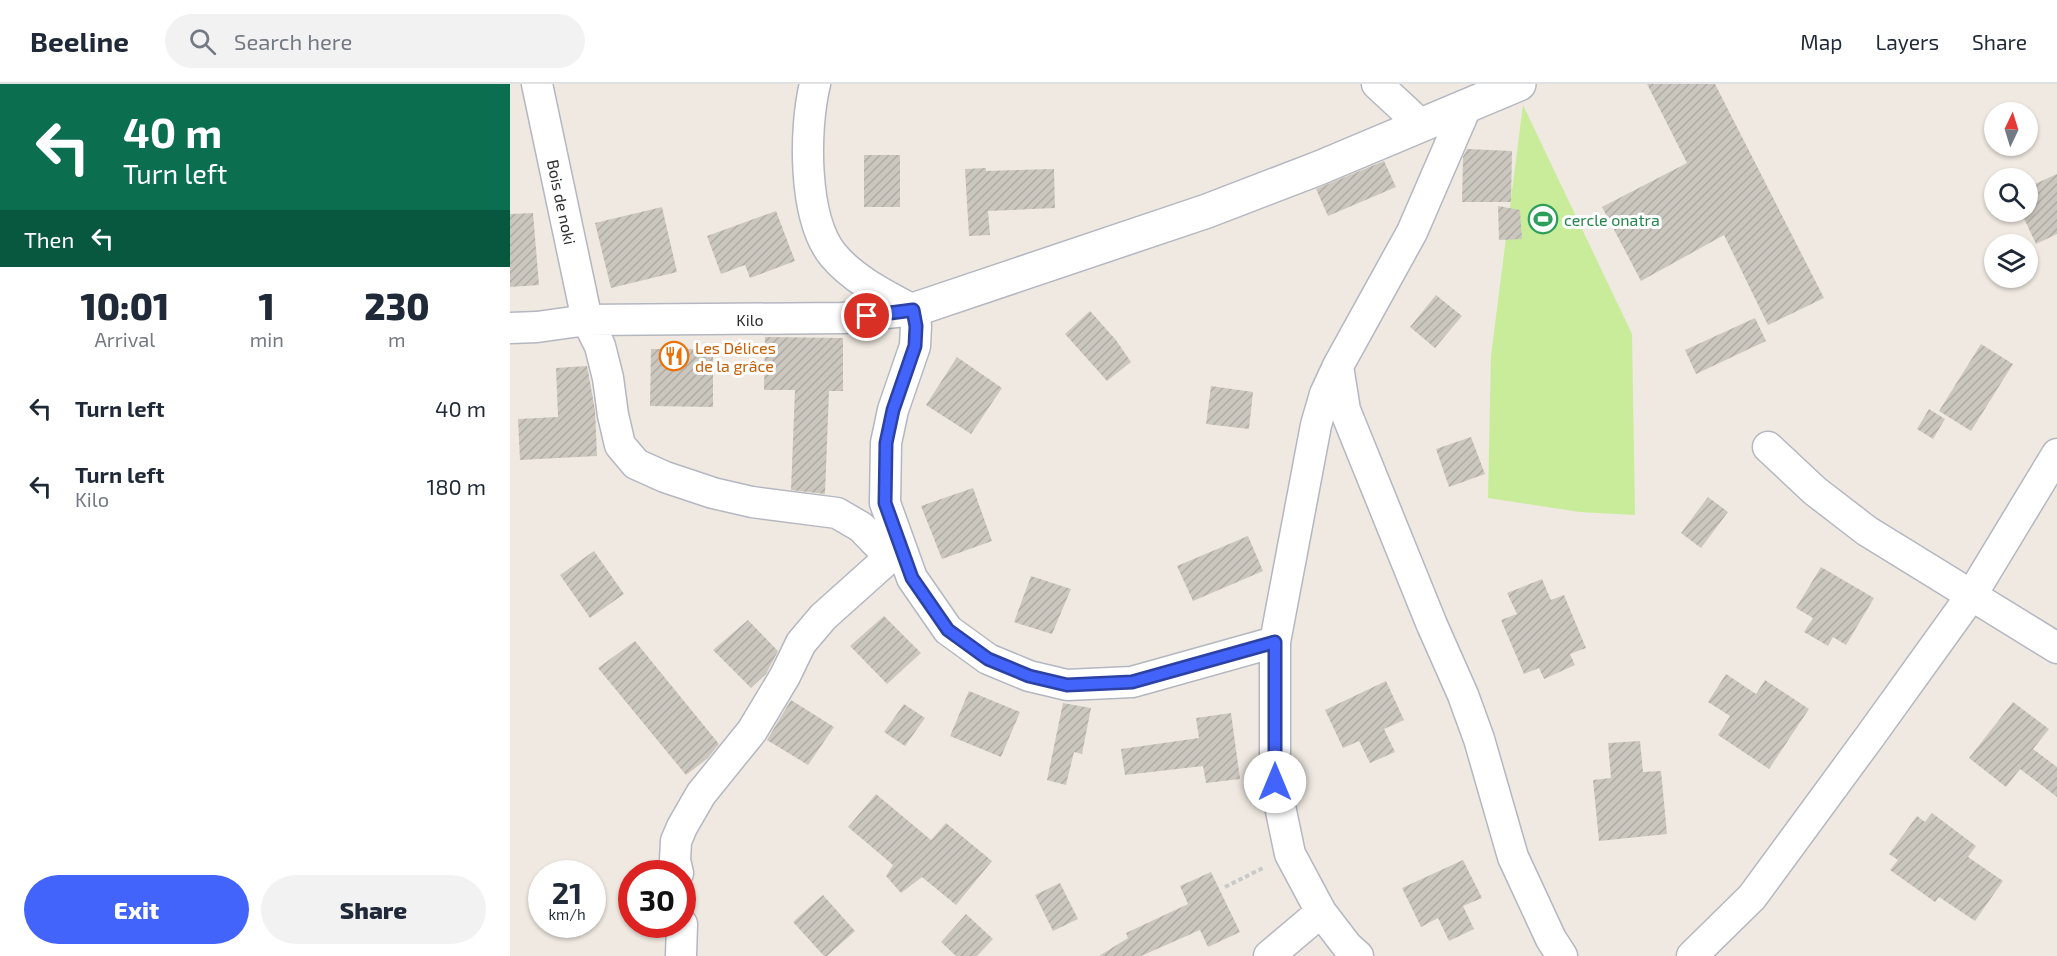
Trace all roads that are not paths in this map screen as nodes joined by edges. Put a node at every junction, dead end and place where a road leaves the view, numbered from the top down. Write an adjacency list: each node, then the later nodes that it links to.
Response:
1 (537, 84): 8 (street, Bois de noki)
2 (815, 84): 7 (street)
3 (1377, 84): 6 (street)
4 (1519, 84): 5 (street)
5 (1467, 105): 6 (street); 10 (street)
6 (1420, 124): 7 (street)
7 (913, 310): 8 (street, Kilo); 13 (street)
8 (587, 320): 9 (street, Kilo); 13 (street, Bois de noki)
9 (510, 327)
10 (1338, 366): 15 (street); 23 (street)
11 (1768, 447): 14 (street)
12 (2057, 454): 14 (street)
13 (895, 551): 15 (street); 17 (street)
14 (1971, 596): 16 (street); 24 (street)
15 (1275, 642): 18 (street)
16 (2057, 648)
17 (675, 860)
18 (1321, 912): 21 (street); 22 (street)
19 (682, 938): 20 (street)
20 (681, 956)
21 (1269, 956)
22 (1358, 956)
23 (1562, 956)
24 (1692, 956)

